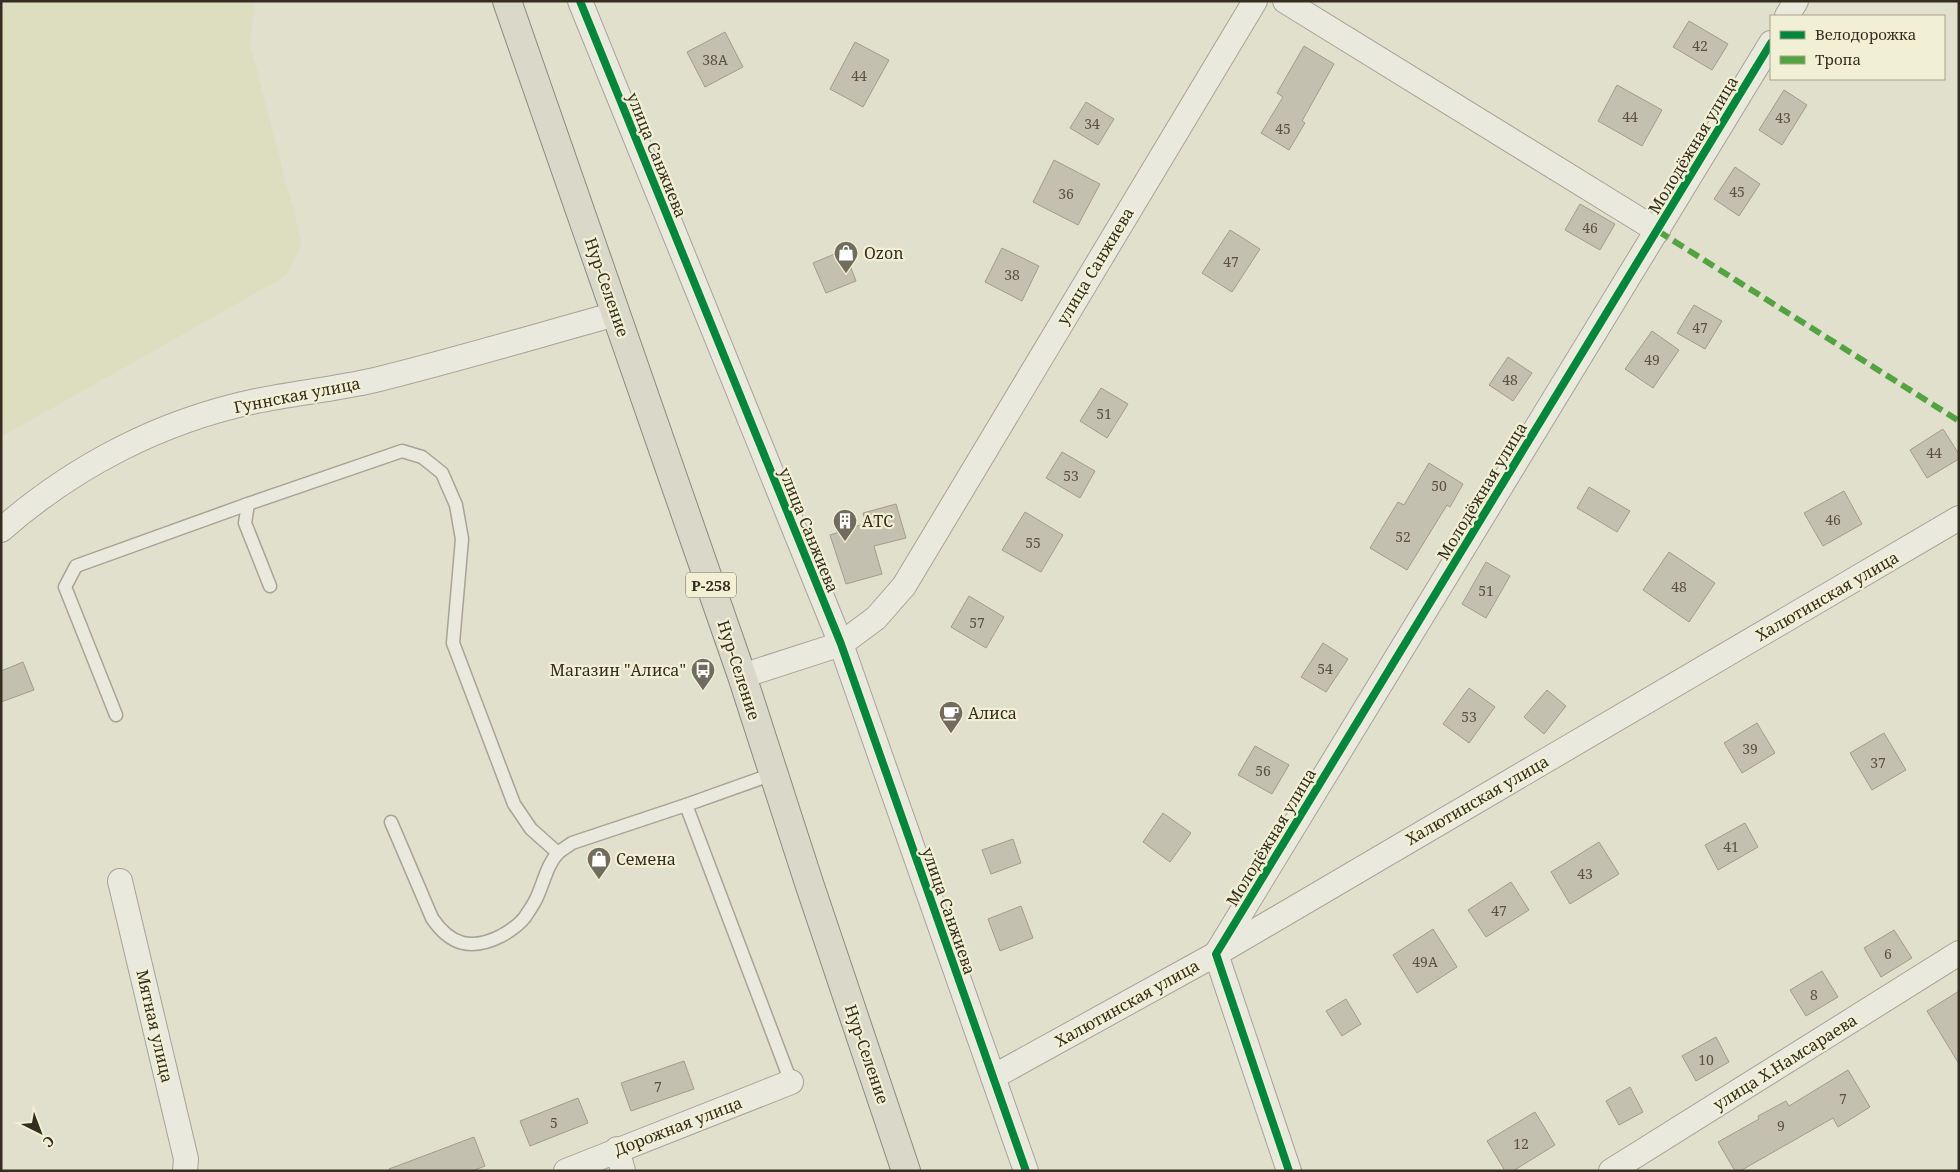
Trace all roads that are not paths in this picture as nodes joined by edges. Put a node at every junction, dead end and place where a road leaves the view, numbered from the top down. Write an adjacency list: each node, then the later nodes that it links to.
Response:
1 (507, 1): 9 (highway, Нур-Селение / Р-258)
2 (580, 1): 14 (street, улица Санжиева)
3 (1255, 1): 14 (street, улица Санжиева)
4 (1285, 1): 8 (street)
5 (1796, 1): 6 (street)
6 (1788, 15)
7 (1770, 44): 8 (street, Молодёжная улица)
8 (1658, 231): 23 (street, Молодёжная улица)
9 (616, 314): 12 (street, Гуннская улица); 15 (highway, Нур-Селение / Р-258)
10 (248, 504): 13 (lane); 16 (lane); 20 (lane)
11 (1959, 518): 23 (street, Халютинская улица)
12 (1, 530)
13 (270, 586)
14 (840, 644): 15 (street, улица Санжиева); 24 (street, улица Санжиева)
15 (742, 676): 17 (highway, Нур-Селение / Р-258)
16 (116, 715)
17 (773, 774): 18 (lane); 29 (highway, Нур-Селение / Р-258)
18 (686, 805): 20 (lane); 25 (lane)
19 (391, 822): 20 (lane)
20 (558, 853)
21 (120, 881): 27 (street, Мятная улица)
22 (1959, 953): 32 (street, улица Х.Намсараева)
23 (1216, 954): 24 (street, Халютинская улица); 31 (street)
24 (993, 1076): 30 (street, улица Санжиева)
25 (791, 1082): 26 (street, Дорожная улица)
26 (620, 1160): 28 (street, Дорожная улица)
27 (185, 1171)
28 (566, 1171)
29 (906, 1171)
30 (1026, 1171)
31 (1289, 1171)
32 (1611, 1171)

